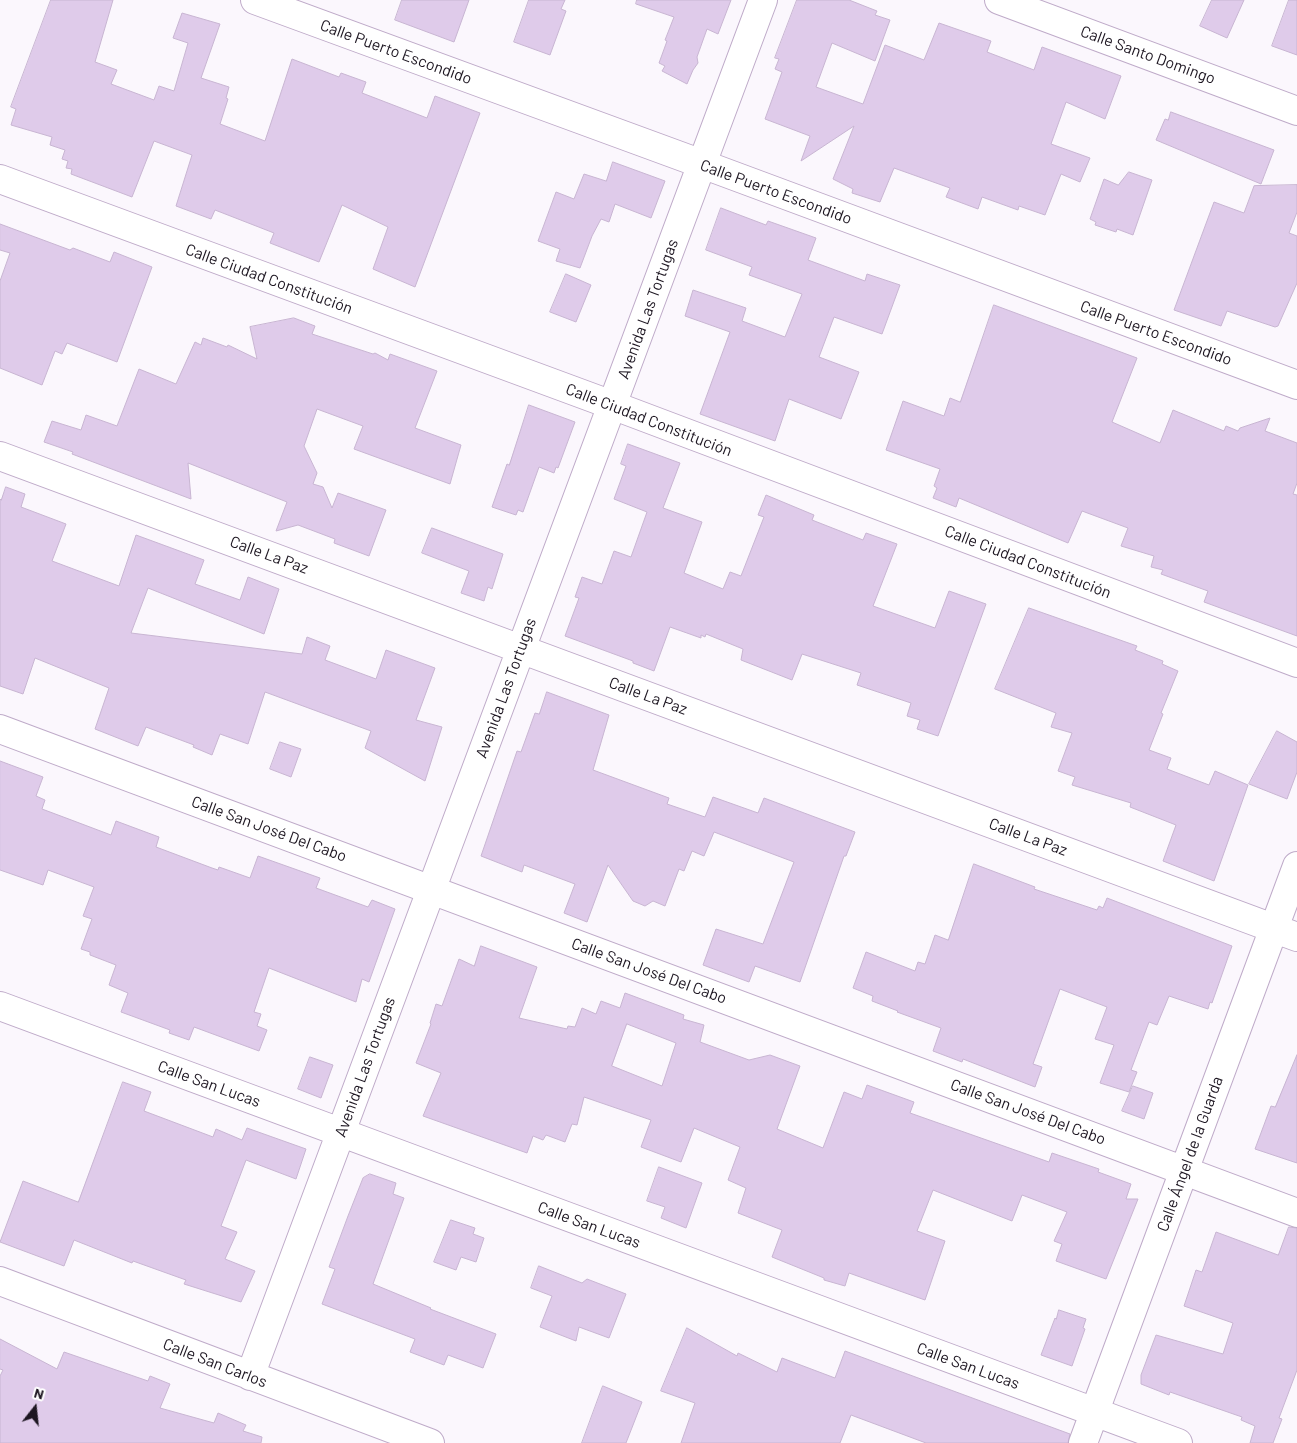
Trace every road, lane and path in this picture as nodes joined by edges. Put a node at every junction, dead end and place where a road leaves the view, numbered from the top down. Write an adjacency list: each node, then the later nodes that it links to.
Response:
1 (255, 0): 5 (street, Calle Puerto Escondido)
2 (763, 0): 5 (street, Avenida Las Tortugas)
3 (999, 0): 4 (street, Calle Santo Domingo)
4 (1297, 111)
5 (702, 164): 7 (street, Calle Puerto Escondido); 8 (street, Avenida Las Tortugas)
6 (0, 180): 8 (street, Calle Ciudad Constitución)
7 (1297, 386)
8 (612, 406): 10 (street, Avenida Las Tortugas); 11 (street, Calle Ciudad Constitución)
9 (0, 456): 10 (street, Calle La Paz)
10 (521, 649): 14 (street, Avenida Las Tortugas); 15 (street, Calle La Paz)
11 (1297, 663)
12 (0, 729): 14 (street, Calle San José Del Cabo)
13 (1297, 866): 15 (street, Calle Ángel de la Guarda)
14 (431, 890): 17 (street, Avenida Las Tortugas); 18 (street, Calle San José Del Cabo)
15 (1286, 932): 18 (street, Calle Ángel de la Guarda)
16 (0, 1006): 17 (street, Calle San Lucas)
17 (340, 1132): 21 (street, Avenida Las Tortugas); 22 (street, Calle San Lucas)
18 (1185, 1170): 19 (street, Calle San José Del Cabo); 22 (street, Calle Ángel de la Guarda)
19 (1297, 1213)
20 (0, 1281): 21 (street, Calle San Carlos)
21 (250, 1376): 23 (street, Calle San Carlos)
22 (1094, 1413): 24 (street, Calle Ángel de la Guarda); 25 (street, Calle San Lucas)
23 (430, 1443)
24 (1083, 1443)
25 (1178, 1443)

